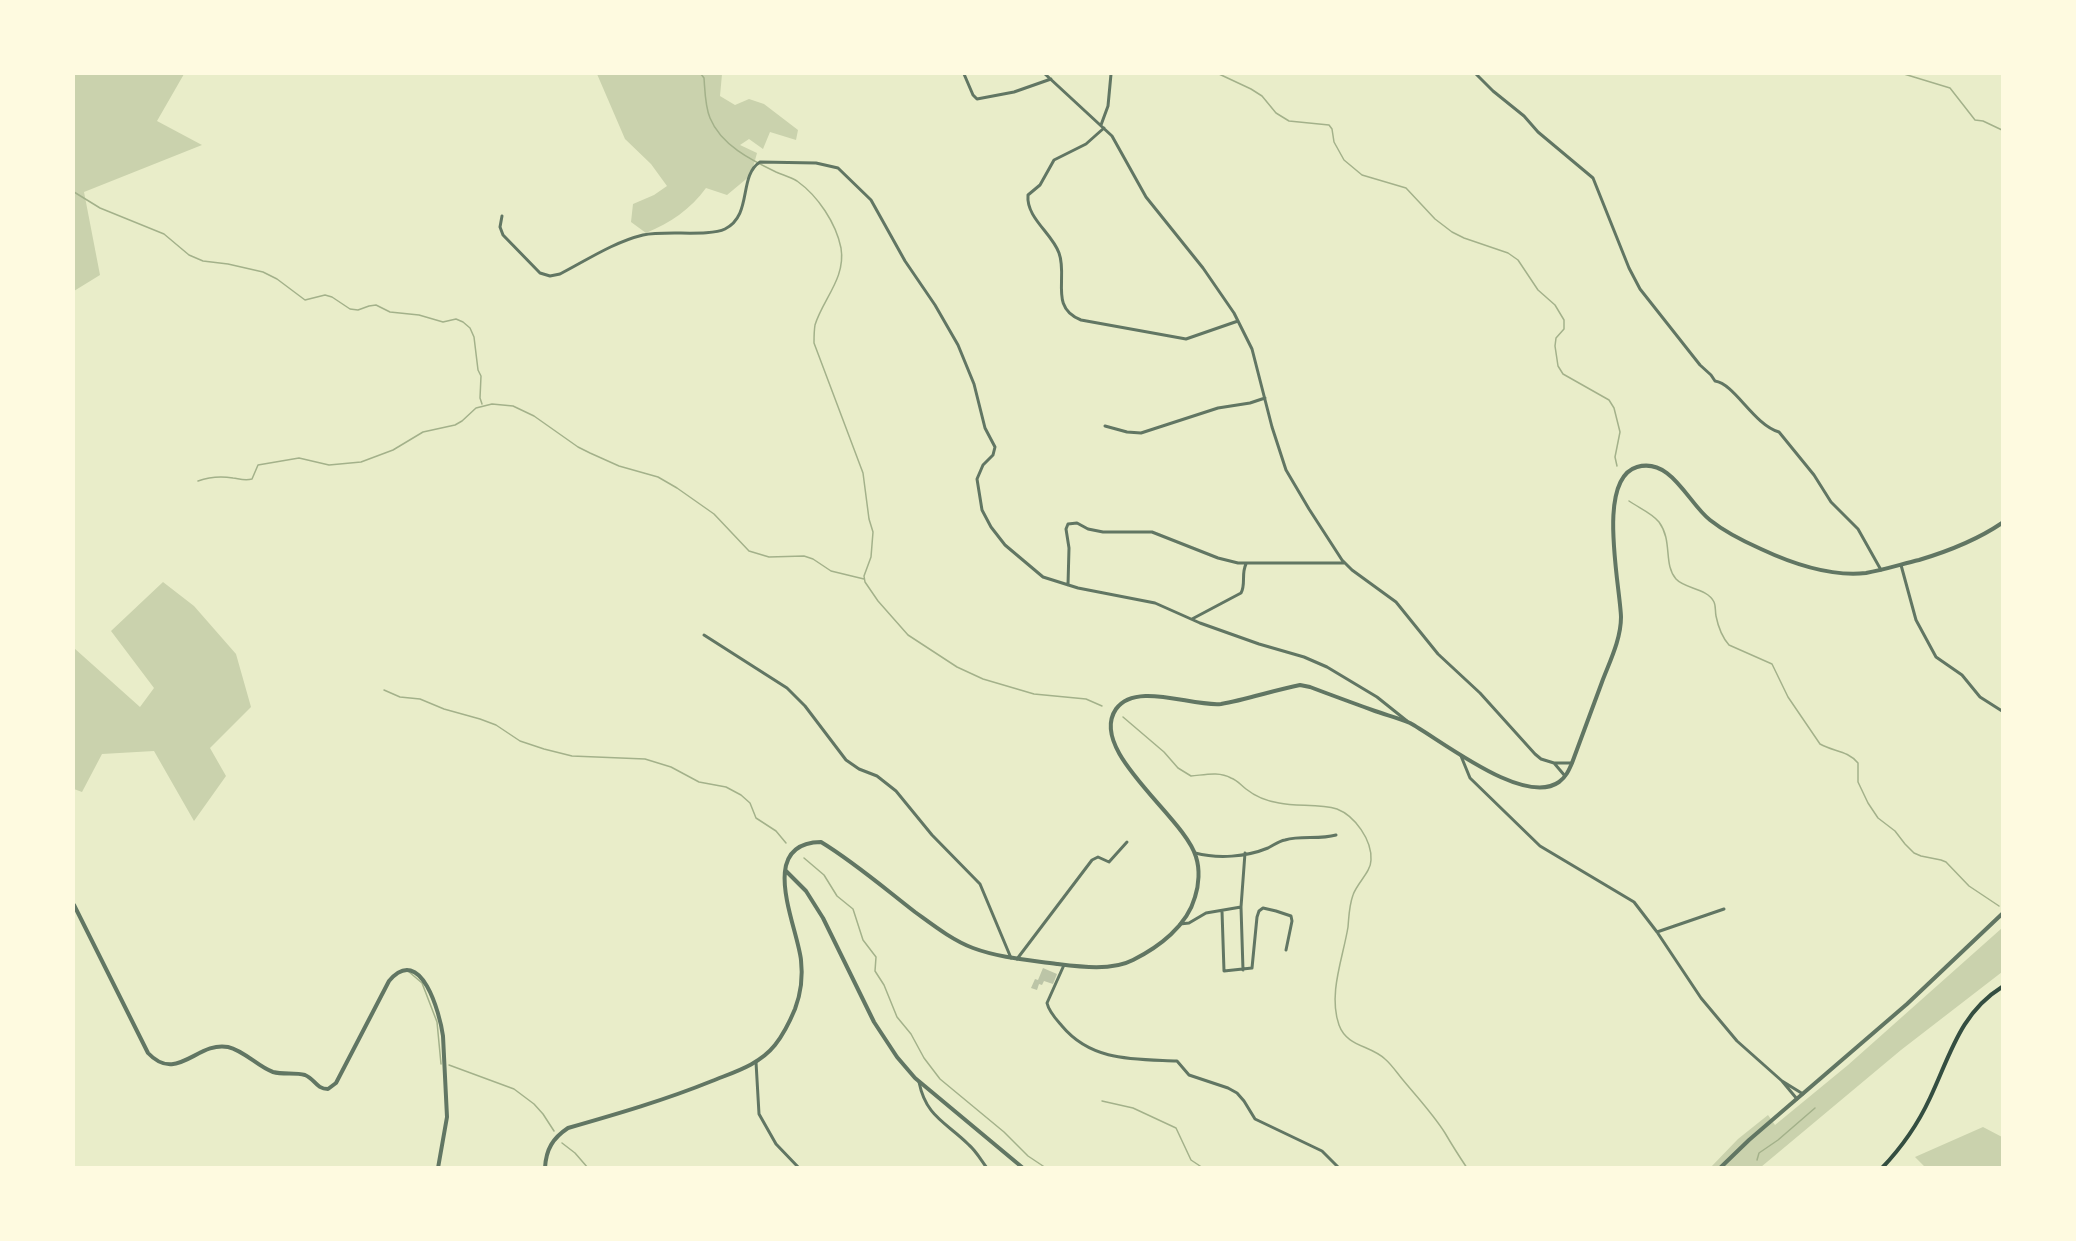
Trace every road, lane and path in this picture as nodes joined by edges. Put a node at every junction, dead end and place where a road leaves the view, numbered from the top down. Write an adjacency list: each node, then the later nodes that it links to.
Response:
1 (964, 74): 5 (street)
2 (1045, 74): 5 (street)
3 (1111, 74): 6 (street)
4 (1476, 74): 15 (street)
5 (1050, 79): 6 (street)
6 (1102, 126): 8 (street); 8 (street)
7 (502, 216): 16 (street)
8 (1238, 321): 9 (street)
9 (1265, 398): 10 (street); 12 (street)
10 (1105, 426)
11 (2002, 524): 14 (street)
12 (1345, 563): 13 (street); 22 (street)
13 (1246, 564): 16 (street); 17 (street)
14 (1901, 565): 15 (street); 19 (street)
15 (1881, 570): 23 (street)
16 (1068, 585): 17 (street)
17 (1192, 619): 20 (street)
18 (704, 635): 38 (street)
19 (2002, 711)
20 (1408, 722): 21 (street); 27 (street)
21 (1460, 754): 24 (street); 36 (street)
22 (1554, 763): 23 (street); 24 (street)
23 (1572, 763): 24 (street)
24 (1565, 776)
25 (1336, 835): 28 (street)
26 (1127, 842): 39 (street)
27 (1195, 853): 28 (street); 35 (street)
28 (1245, 854): 31 (street)
29 (785, 870): 38 (street); 43 (street); 44 (street)
30 (74, 905): 48 (street)
31 (1240, 908): 33 (street); 41 (street)
32 (1724, 909): 36 (street)
33 (1222, 911): 35 (street); 41 (street)
34 (2002, 914): 46 (street)
35 (1180, 924): 40 (street)
36 (1657, 932): 45 (street)
37 (1286, 950): 41 (street)
38 (1011, 958): 39 (street)
39 (1017, 959): 40 (street)
40 (1064, 965): 53 (street)
41 (1243, 970)
42 (2002, 987): 55 (main road)
43 (756, 1062): 49 (street); 50 (street)
44 (919, 1081): 51 (street); 52 (street)
45 (1782, 1081): 46 (street); 47 (street)
46 (1803, 1094): 47 (street)
47 (1797, 1099): 54 (street)
48 (438, 1167)
49 (545, 1167)
50 (799, 1167)
51 (987, 1167)
52 (1023, 1167)
53 (1339, 1167)
54 (1720, 1167)
55 (1882, 1167)

